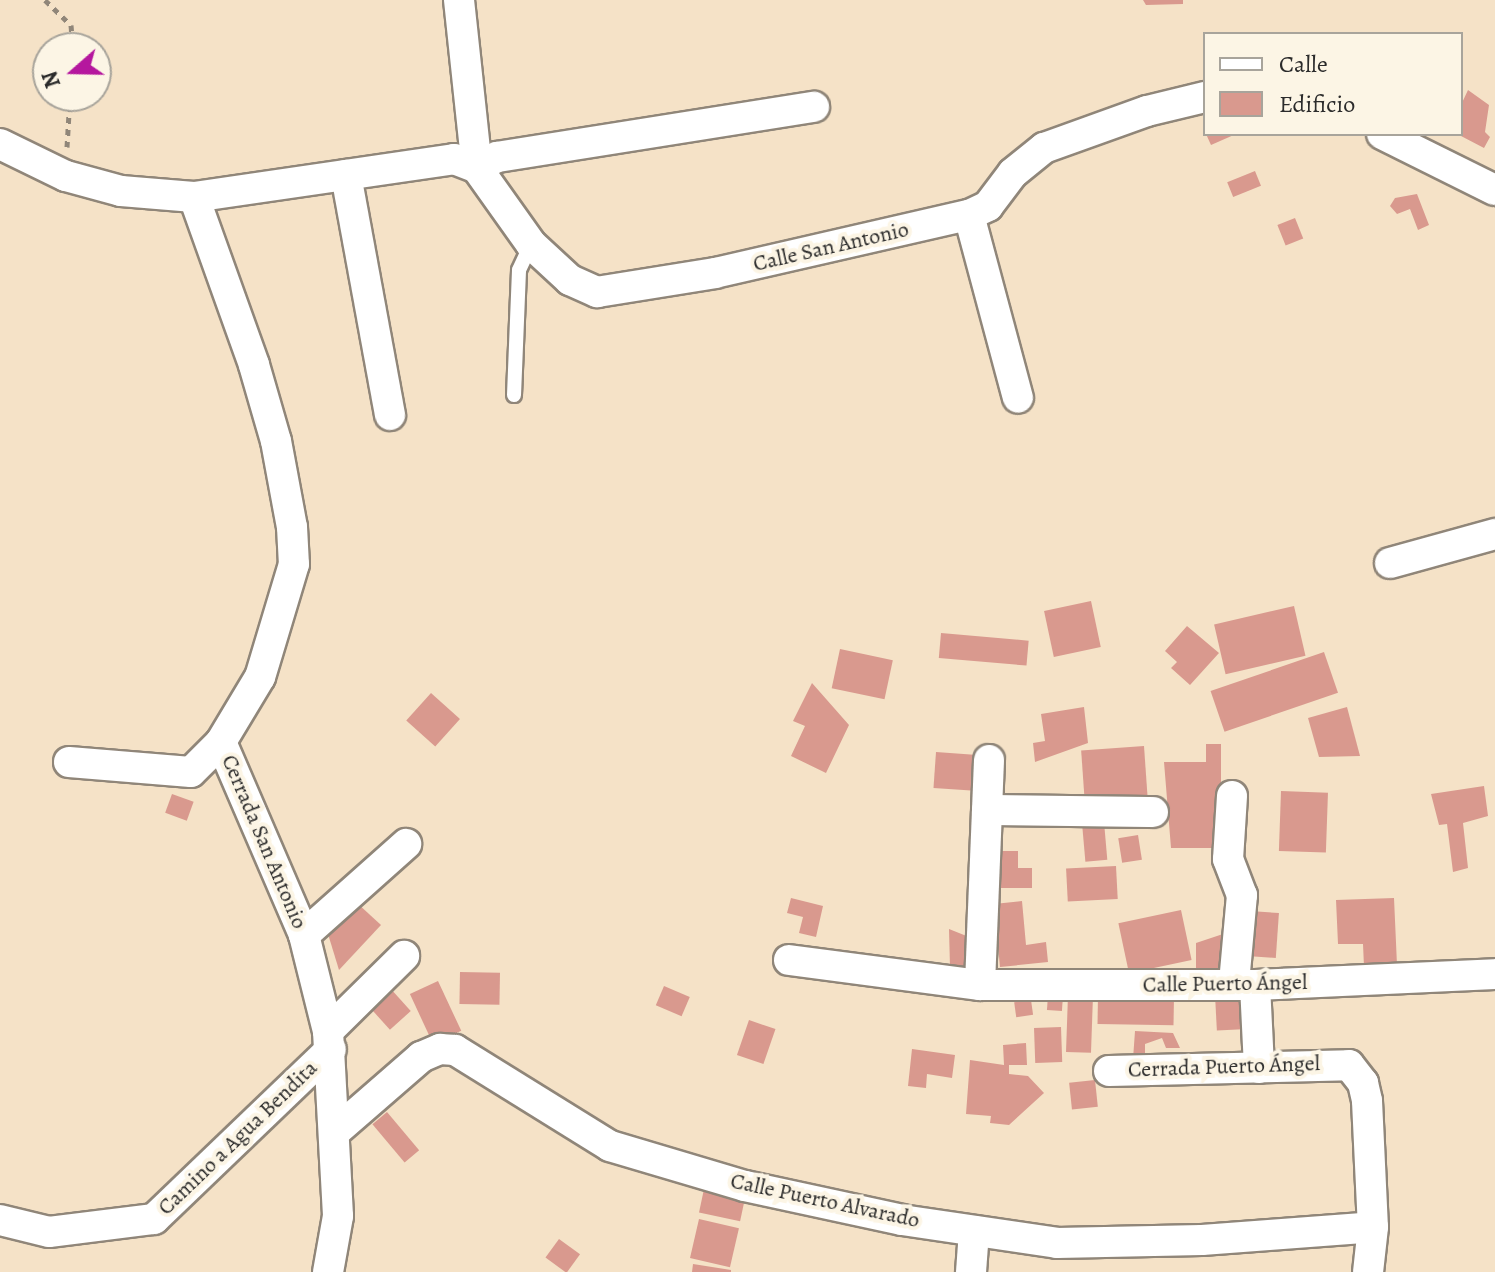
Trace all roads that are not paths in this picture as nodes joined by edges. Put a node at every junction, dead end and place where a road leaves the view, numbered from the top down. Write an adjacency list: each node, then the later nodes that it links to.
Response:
1 (459, 0): 6 (street, Calle San Antonio)
2 (1203, 97): 10 (street, Calle San Antonio)
3 (814, 107): 6 (street)
4 (1386, 136): 8 (street)
5 (0, 144): 9 (street)
6 (477, 168): 7 (street); 11 (street, Calle San Antonio)
7 (346, 175): 9 (street); 14 (street)
8 (1495, 190)
9 (194, 197): 17 (street, Cerrada San Antonio)
10 (969, 215): 11 (street, Calle San Antonio); 13 (street)
11 (531, 244): 12 (lane)
12 (514, 395)
13 (1018, 398)
14 (390, 415)
15 (1495, 534): 16 (street)
16 (1390, 563)
17 (221, 742): 19 (street); 24 (street, Cerrada San Antonio)
18 (989, 760): 21 (street)
19 (69, 762)
20 (1232, 796): 29 (street)
21 (987, 810): 22 (street); 27 (street)
22 (1153, 812)
23 (406, 844): 24 (street)
24 (304, 935): 30 (street, Cerrada San Antonio)
25 (404, 956): 30 (street, Camino a Agua Bendita)
26 (789, 960): 27 (street, Calle Puerto Ángel)
27 (979, 972): 29 (street, Calle Puerto Ángel)
28 (1495, 974): 29 (street, Calle Puerto Ángel)
29 (1244, 984): 31 (street)
30 (330, 1040): 33 (street, Cerrada San Antonio); 34 (street, Camino a Agua Bendita)
31 (1259, 1068): 32 (street, Cerrada Puerto Ángel); 35 (street, Cerrada Puerto Ángel)
32 (1109, 1071)
33 (336, 1131): 36 (street, Calle Puerto Alvarado); 37 (street, Cerrada San Antonio)
34 (0, 1220)
35 (1373, 1227): 36 (street, Calle Puerto Alvarado); 39 (street)
36 (974, 1231): 38 (street)
37 (328, 1272)
38 (971, 1272)
39 (1368, 1272)

